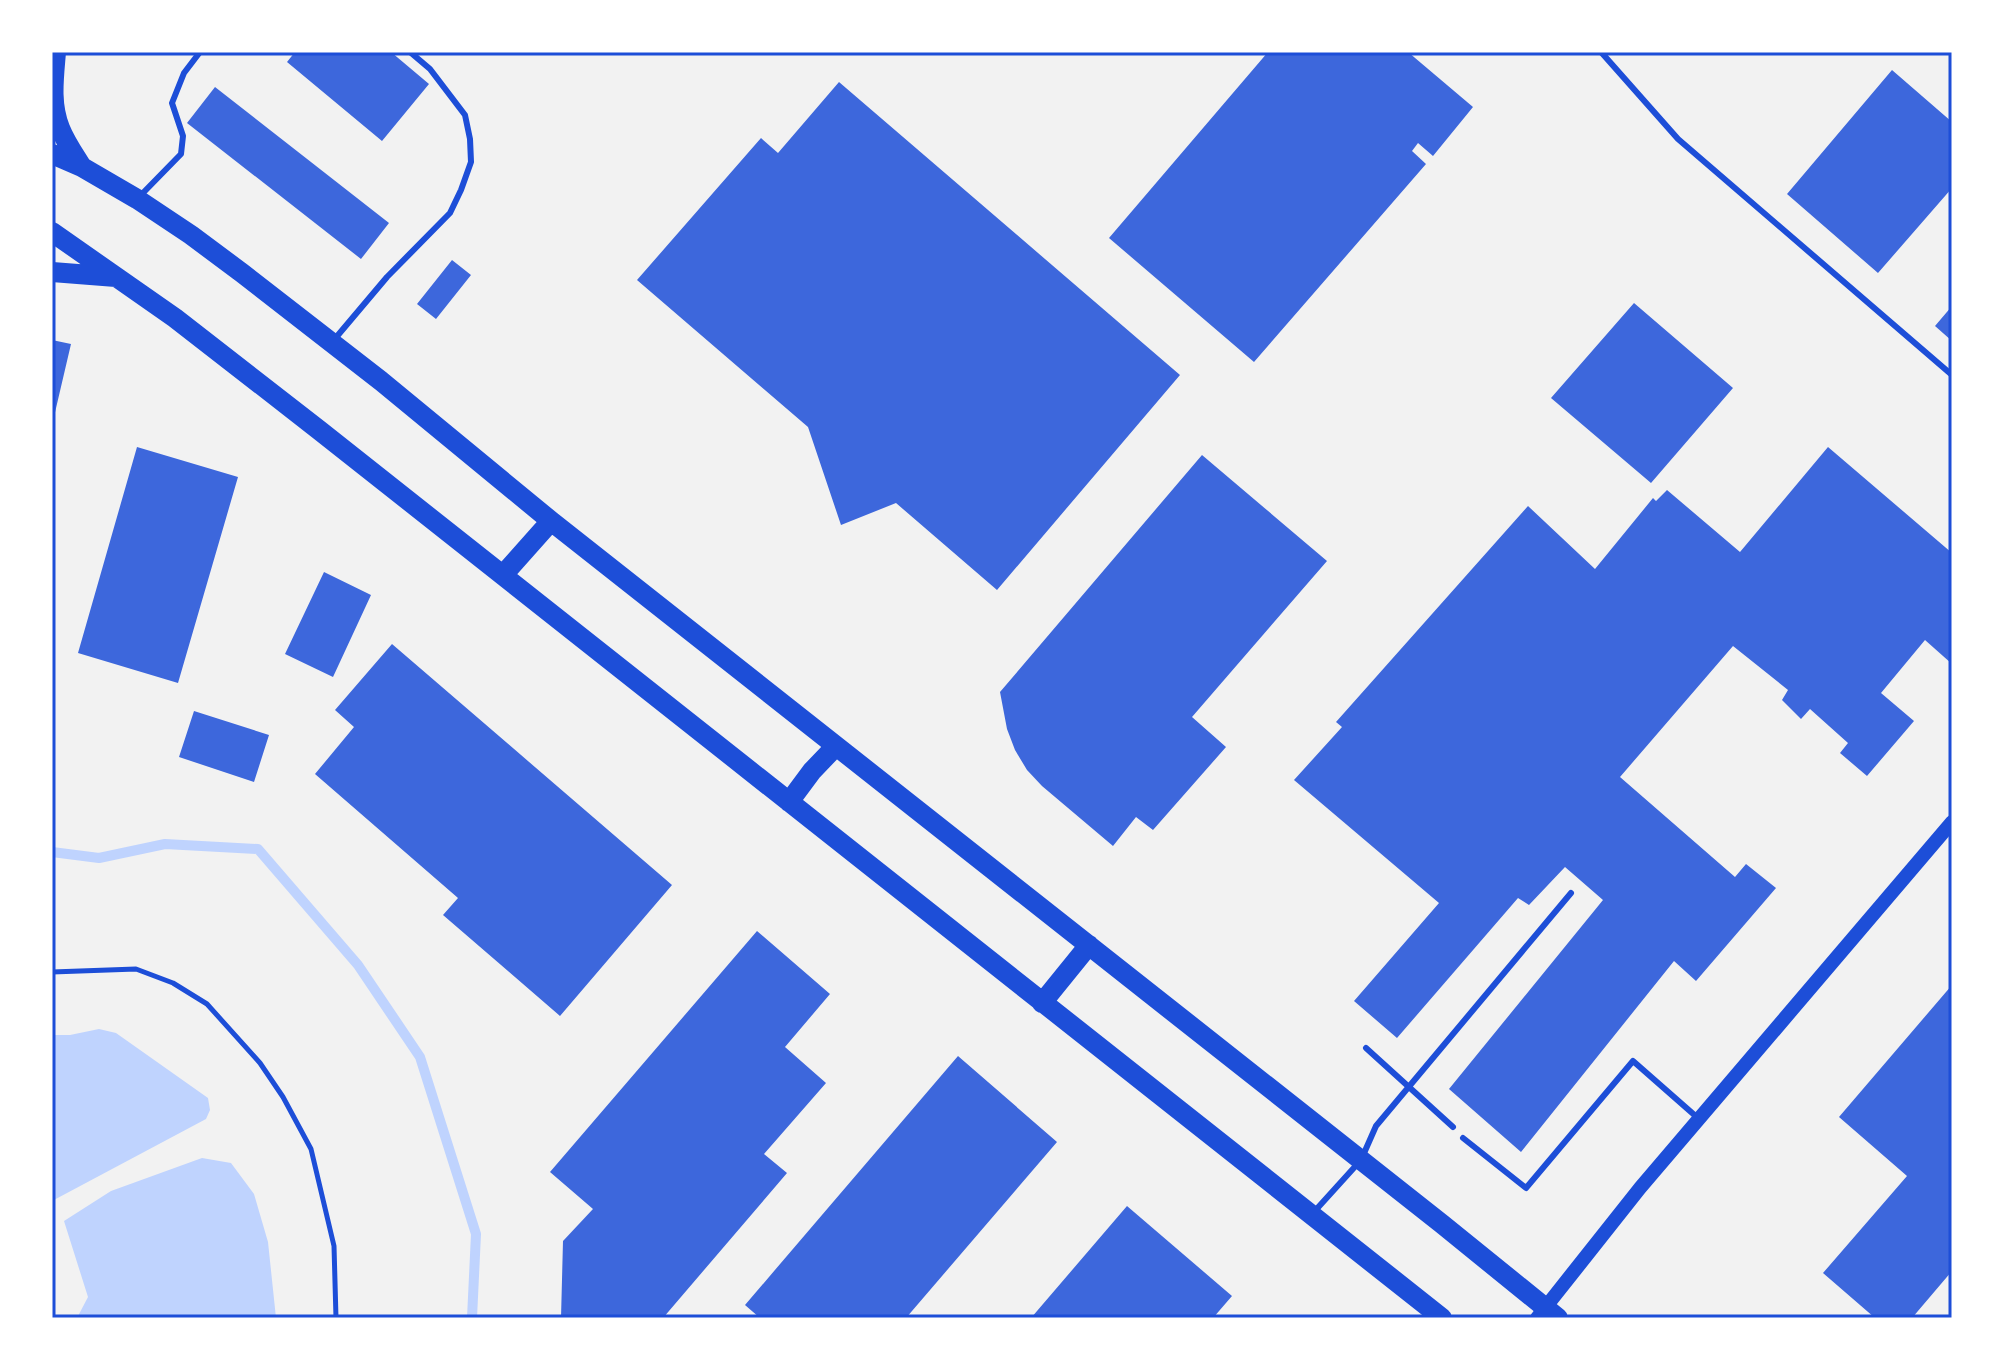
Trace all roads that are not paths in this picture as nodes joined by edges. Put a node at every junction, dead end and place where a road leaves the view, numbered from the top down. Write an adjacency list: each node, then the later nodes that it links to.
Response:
1 (56, 52): 6 (main road)
2 (200, 52): 7 (lane)
3 (410, 52): 11 (lane)
4 (1601, 52): 12 (lane)
5 (52, 154): 6 (main road)
6 (82, 167): 7 (main road)
7 (137, 199): 11 (main road)
8 (52, 232): 10 (main road)
9 (52, 272): 10 (main road)
10 (116, 277): 14 (main road)
11 (332, 343): 13 (main road)
12 (1952, 375)
13 (551, 521): 14 (main road); 15 (main road)
14 (503, 575): 16 (main road)
15 (836, 746): 16 (main road); 19 (main road)
16 (789, 802): 20 (main road)
17 (1952, 822): 23 (street)
18 (1571, 893): 22 (lane)
19 (1089, 945): 20 (main road); 26 (main road)
20 (1042, 1003): 27 (main road)
21 (1366, 1048): 22 (lane)
22 (1408, 1087): 24 (lane); 26 (lane)
23 (1699, 1119): 25 (lane); 28 (street)
24 (1453, 1127)
25 (1463, 1138)
26 (1361, 1160): 27 (lane); 28 (main road)
27 (1311, 1216): 29 (main road)
28 (1546, 1314)
29 (1442, 1318)

